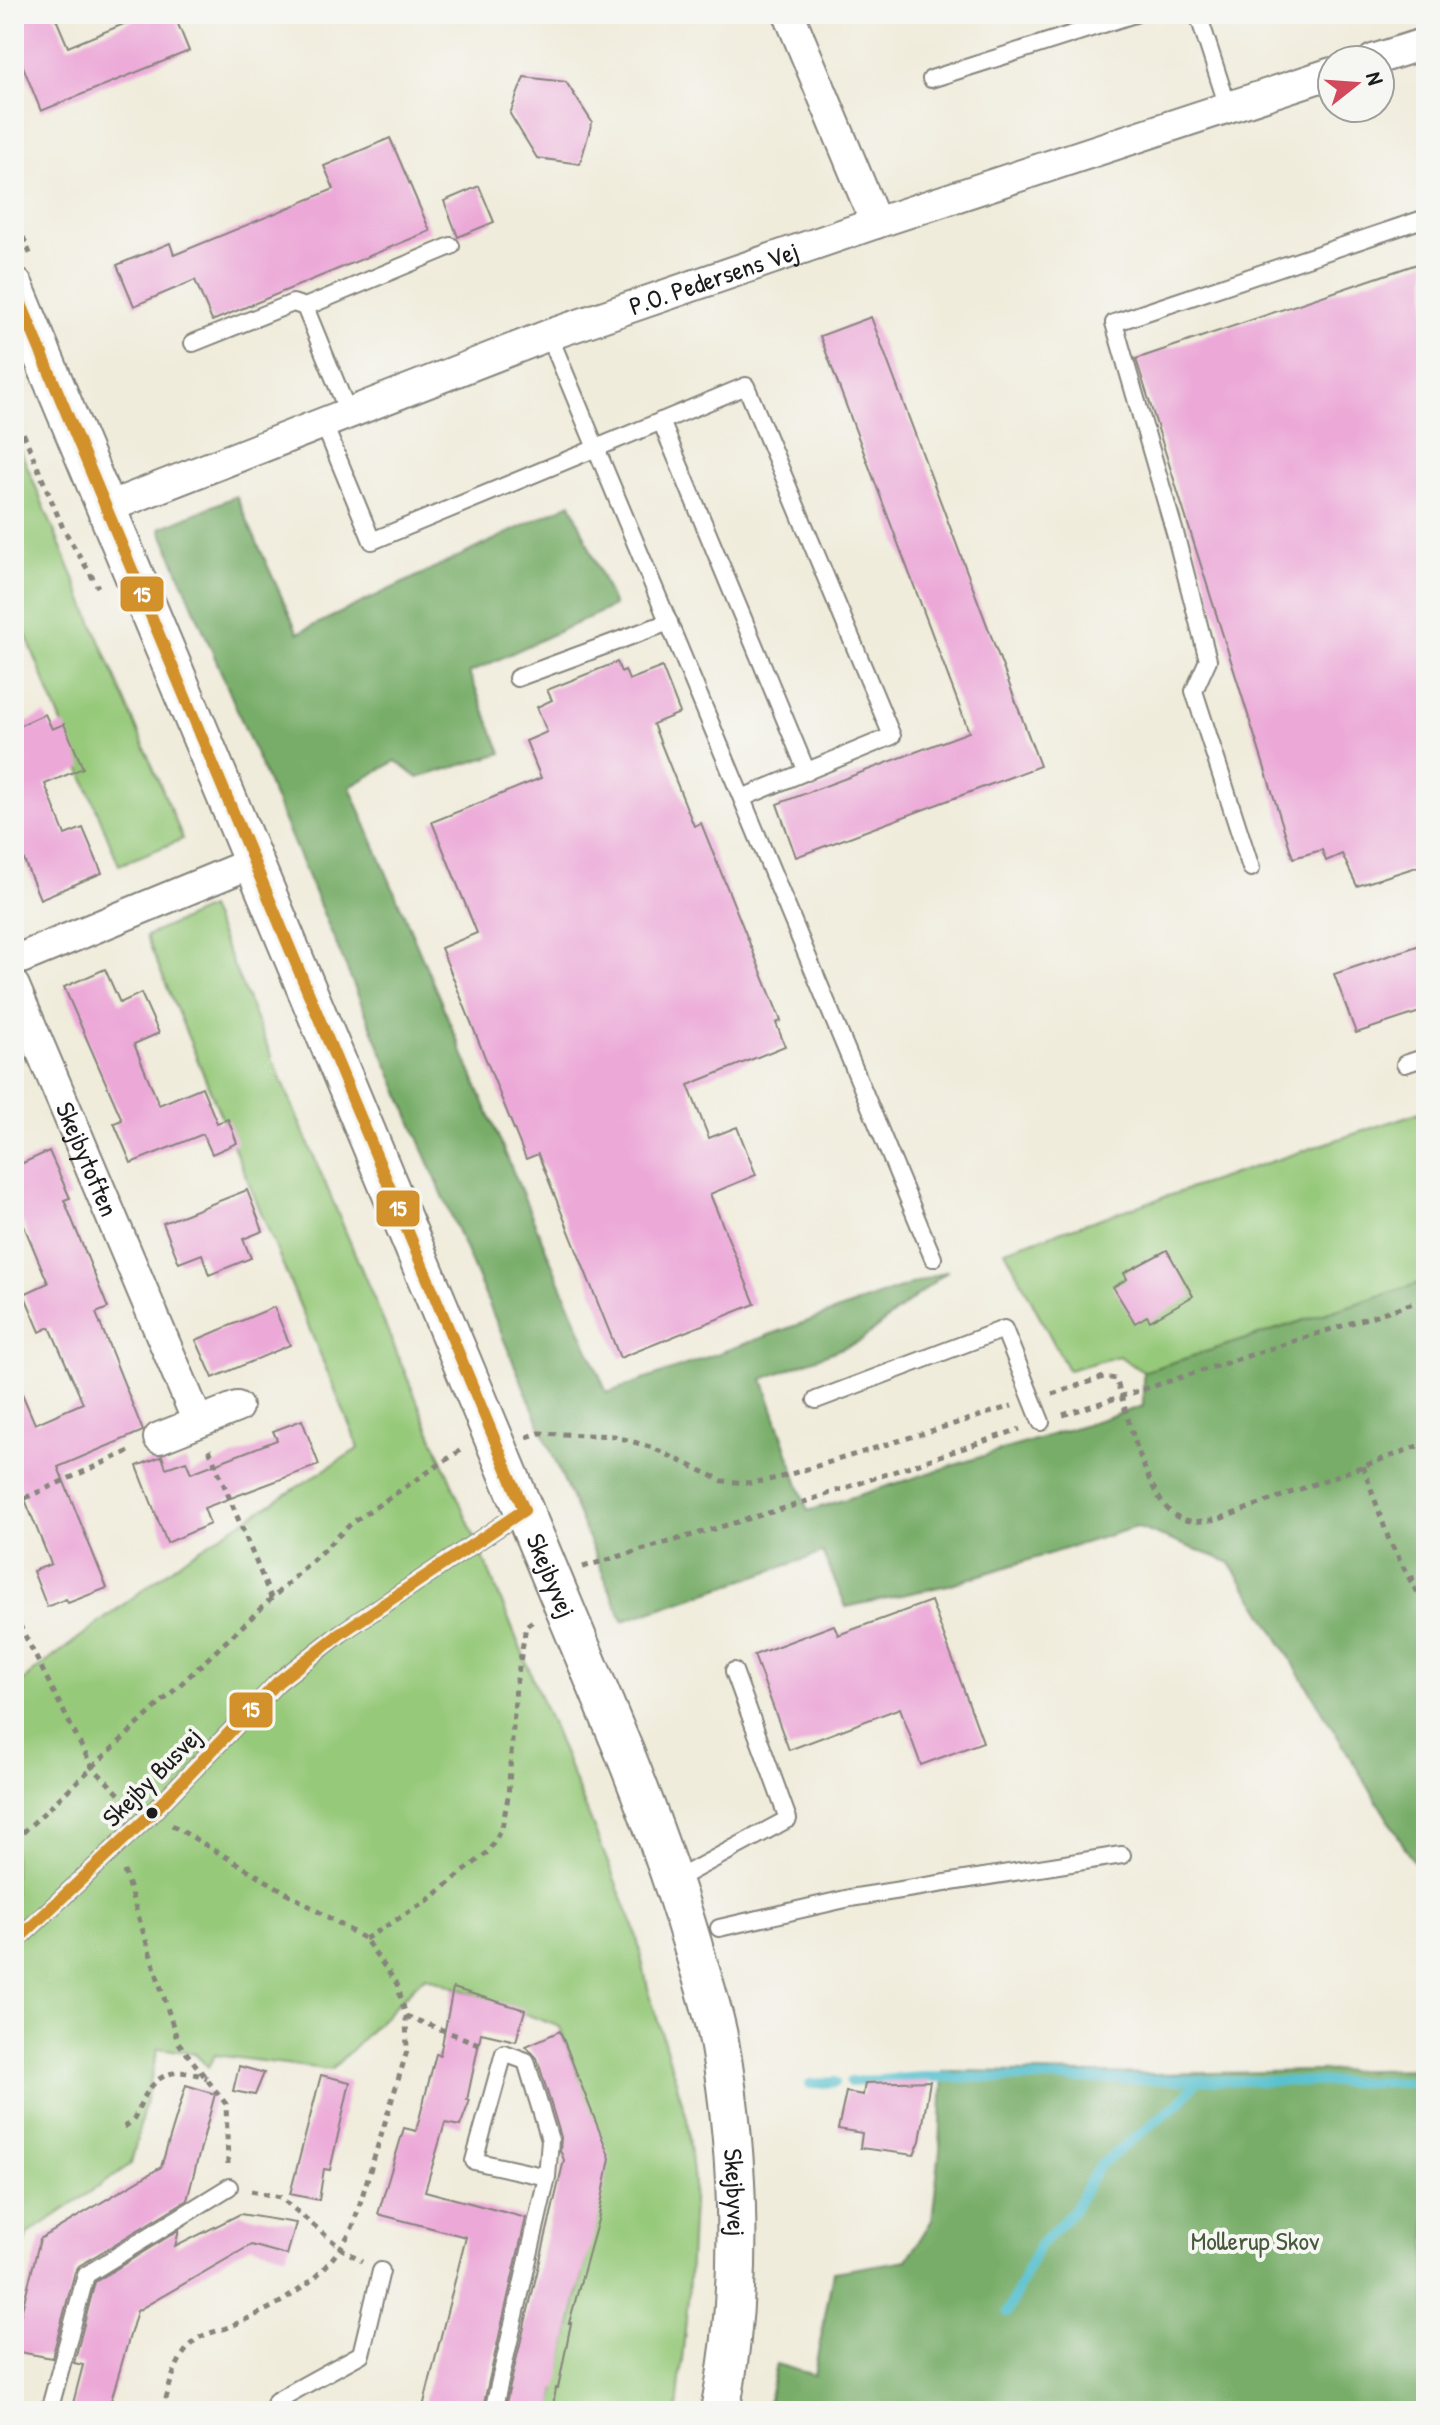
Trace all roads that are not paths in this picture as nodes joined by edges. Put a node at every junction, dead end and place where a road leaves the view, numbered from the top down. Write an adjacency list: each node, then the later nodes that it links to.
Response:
1 (789, 14): 10 (street)
2 (1135, 14): 7 (lane)
3 (1198, 14): 8 (lane)
4 (1426, 43): 5 (street)
5 (1396, 53)
6 (1316, 78): 8 (street, P.O. Pedersens Vej)
7 (931, 79)
8 (1228, 107): 10 (street, P.O. Pedersens Vej)
9 (1426, 218): 25 (lane)
10 (876, 223): 14 (street, P.O. Pedersens Vej)
11 (451, 246): 13 (lane)
12 (14, 287): 19 (street, Skejbyvej)
13 (305, 307): 15 (lane); 16 (lane)
14 (549, 335): 16 (street, P.O. Pedersens Vej); 18 (lane)
15 (193, 343)
16 (336, 417): 18 (lane); 19 (street, P.O. Pedersens Vej)
17 (661, 421): 18 (lane); 22 (lane); 22 (lane)
18 (596, 448): 20 (lane)
19 (106, 508): 24 (street, Skejbyvej)
20 (669, 622): 21 (lane); 23 (lane)
21 (517, 678)
22 (807, 772): 23 (lane)
23 (742, 798): 30 (lane)
24 (254, 862): 26 (street); 36 (street, Skejbyvej)
25 (1251, 868)
26 (14, 961)
27 (14, 986): 33 (street, Skejbytoften)
28 (1426, 1057): 29 (lane)
29 (1405, 1064)
30 (933, 1258)
31 (816, 1400): 34 (lane)
32 (237, 1407): 33 (street)
33 (198, 1422): 35 (street)
34 (1041, 1422)
35 (159, 1438)
36 (524, 1510): 39 (street, Skejbyvej); 41 (lane, Skejby Busvej)
37 (734, 1671): 39 (lane)
38 (1122, 1855): 40 (lane)
39 (673, 1881): 48 (street, Skejbyvej)
40 (719, 1928)
41 (14, 1943)
42 (547, 2177): 42 (lane); 47 (lane)
43 (229, 2187): 45 (lane)
44 (381, 2271): 46 (lane)
45 (49, 2411)
46 (273, 2411)
47 (493, 2411)
48 (720, 2411)

